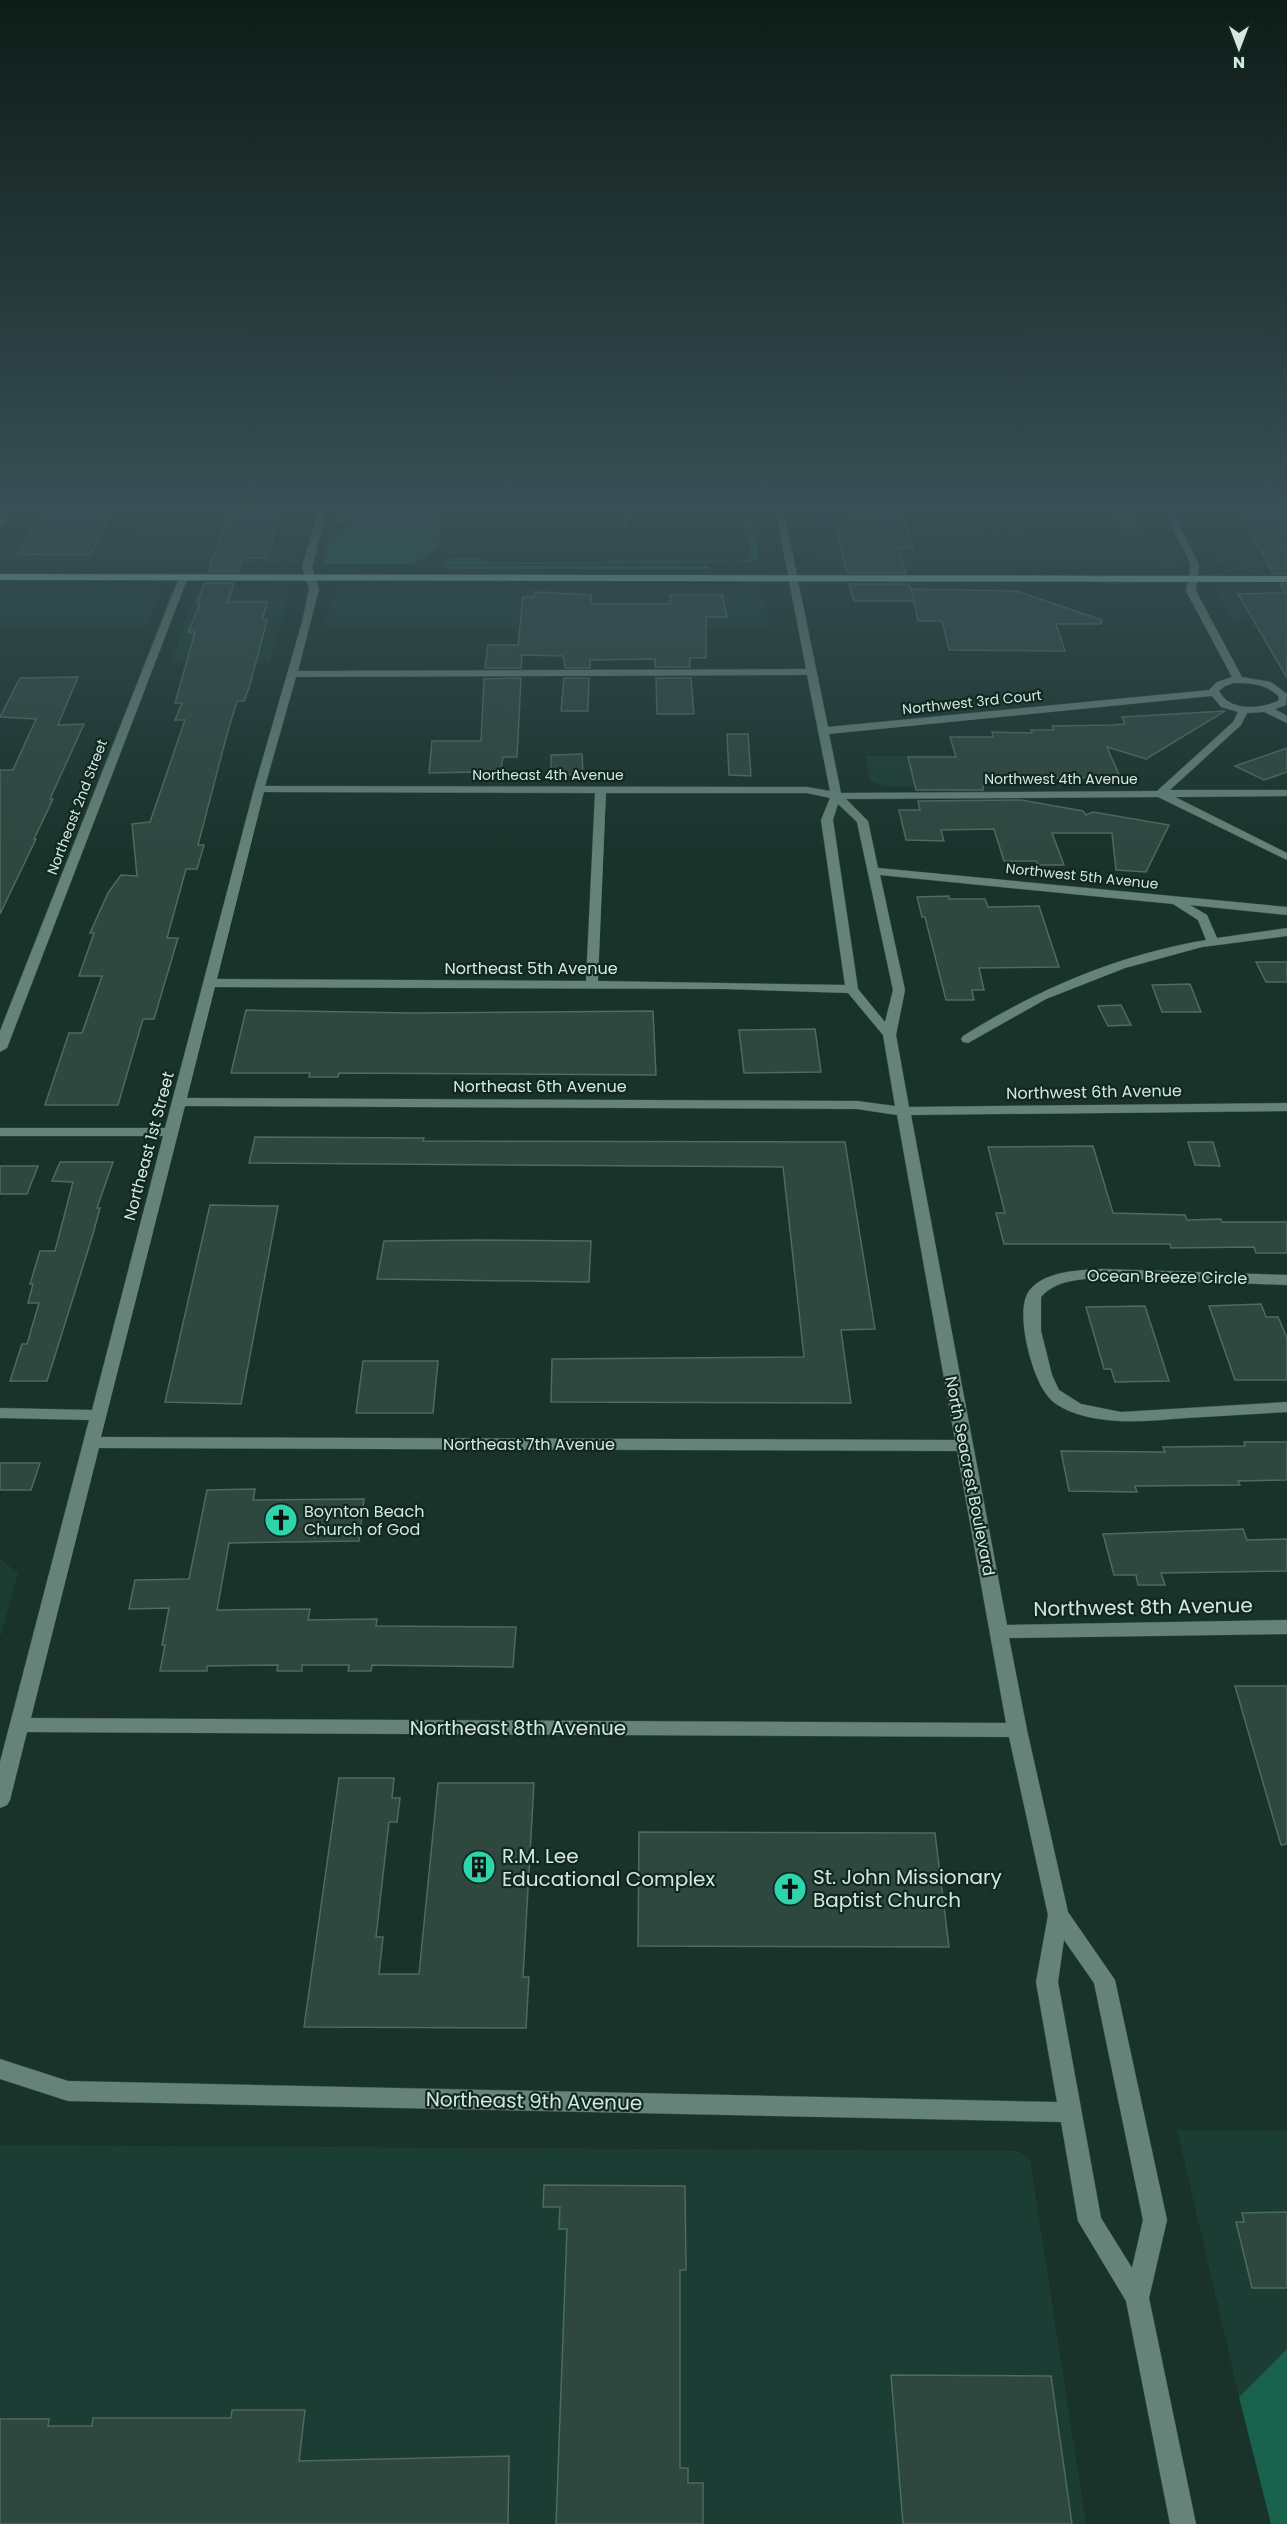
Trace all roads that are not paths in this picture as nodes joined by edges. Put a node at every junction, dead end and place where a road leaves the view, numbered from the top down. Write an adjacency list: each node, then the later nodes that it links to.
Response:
1 (167, 620): 32 (street, Northeast 2nd Street)
2 (306, 620): 6 (street, Northeast 1st Street)
3 (803, 620): 5 (street)
4 (1207, 620): 7 (street)
5 (812, 672): 6 (street); 15 (street)
6 (292, 674): 16 (street, Northeast 1st Street)
7 (1239, 680): 9 (street); 11 (street)
8 (1287, 680): 9 (street)
9 (1260, 682): 10 (street)
10 (1283, 691): 13 (street)
11 (1214, 693): 12 (street); 15 (street, Northwest 3rd Court)
12 (1244, 709): 13 (street); 19 (street)
13 (1266, 709): 14 (street)
14 (1287, 720)
15 (823, 731): 20 (street)
16 (260, 789): 17 (street, Northeast 4th Avenue); 27 (street, Northeast 1st Street)
17 (601, 790): 20 (street, Northeast 4th Avenue); 28 (street)
18 (1287, 793): 19 (street, Northwest 4th Avenue)
19 (1160, 794): 20 (street, Northwest 4th Avenue); 21 (street)
20 (836, 796): 22 (street, North Seacrest Boulevard); 29 (street)
21 (1287, 856)
22 (873, 871): 23 (street, Northwest 5th Avenue); 30 (street, North Seacrest Boulevard)
23 (1172, 900): 24 (street, Northwest 5th Avenue); 26 (street)
24 (1287, 911)
25 (1287, 932): 26 (street)
26 (1213, 942): 31 (street)
27 (211, 984): 28 (street, Northeast 5th Avenue); 33 (street, Northeast 1st Street)
28 (592, 985): 29 (street, Northeast 5th Avenue)
29 (852, 989): 30 (street, North Seacrest Boulevard)
30 (889, 1035): 35 (street, North Seacrest Boulevard)
31 (968, 1039)
32 (0, 1048)
33 (179, 1102): 35 (street, Northeast 6th Avenue); 37 (street, Northeast 1st Street)
34 (1287, 1107): 35 (street, Northwest 6th Avenue)
35 (901, 1111): 43 (street, North Seacrest Boulevard)
36 (0, 1132): 37 (street)
37 (171, 1132): 41 (street, Northeast 1st Street)
38 (1287, 1280): 39 (street, Ocean Breeze Circle)
39 (1287, 1407)
40 (0, 1413): 41 (street)
41 (99, 1415): 42 (street, Northeast 1st Street)
42 (94, 1442): 43 (street, Northeast 7th Avenue); 46 (street, Northeast 1st Street)
43 (963, 1446): 45 (street, North Seacrest Boulevard)
44 (1287, 1627): 45 (street, Northwest 8th Avenue)
45 (1001, 1632): 47 (street, North Seacrest Boulevard)
46 (19, 1725): 47 (street, Northeast 8th Avenue); 48 (street, Northeast 1st Street)
47 (1017, 1730): 49 (street, North Seacrest Boulevard)
48 (0, 1800)
49 (1058, 1915): 51 (street, North Seacrest Boulevard); 52 (street, North Seacrest Boulevard)
50 (0, 2068): 51 (street, Northeast 9th Avenue)
51 (1071, 2112): 52 (street, North Seacrest Boulevard)
52 (1137, 2298): 53 (street, North Seacrest Boulevard)
53 (1183, 2524)

